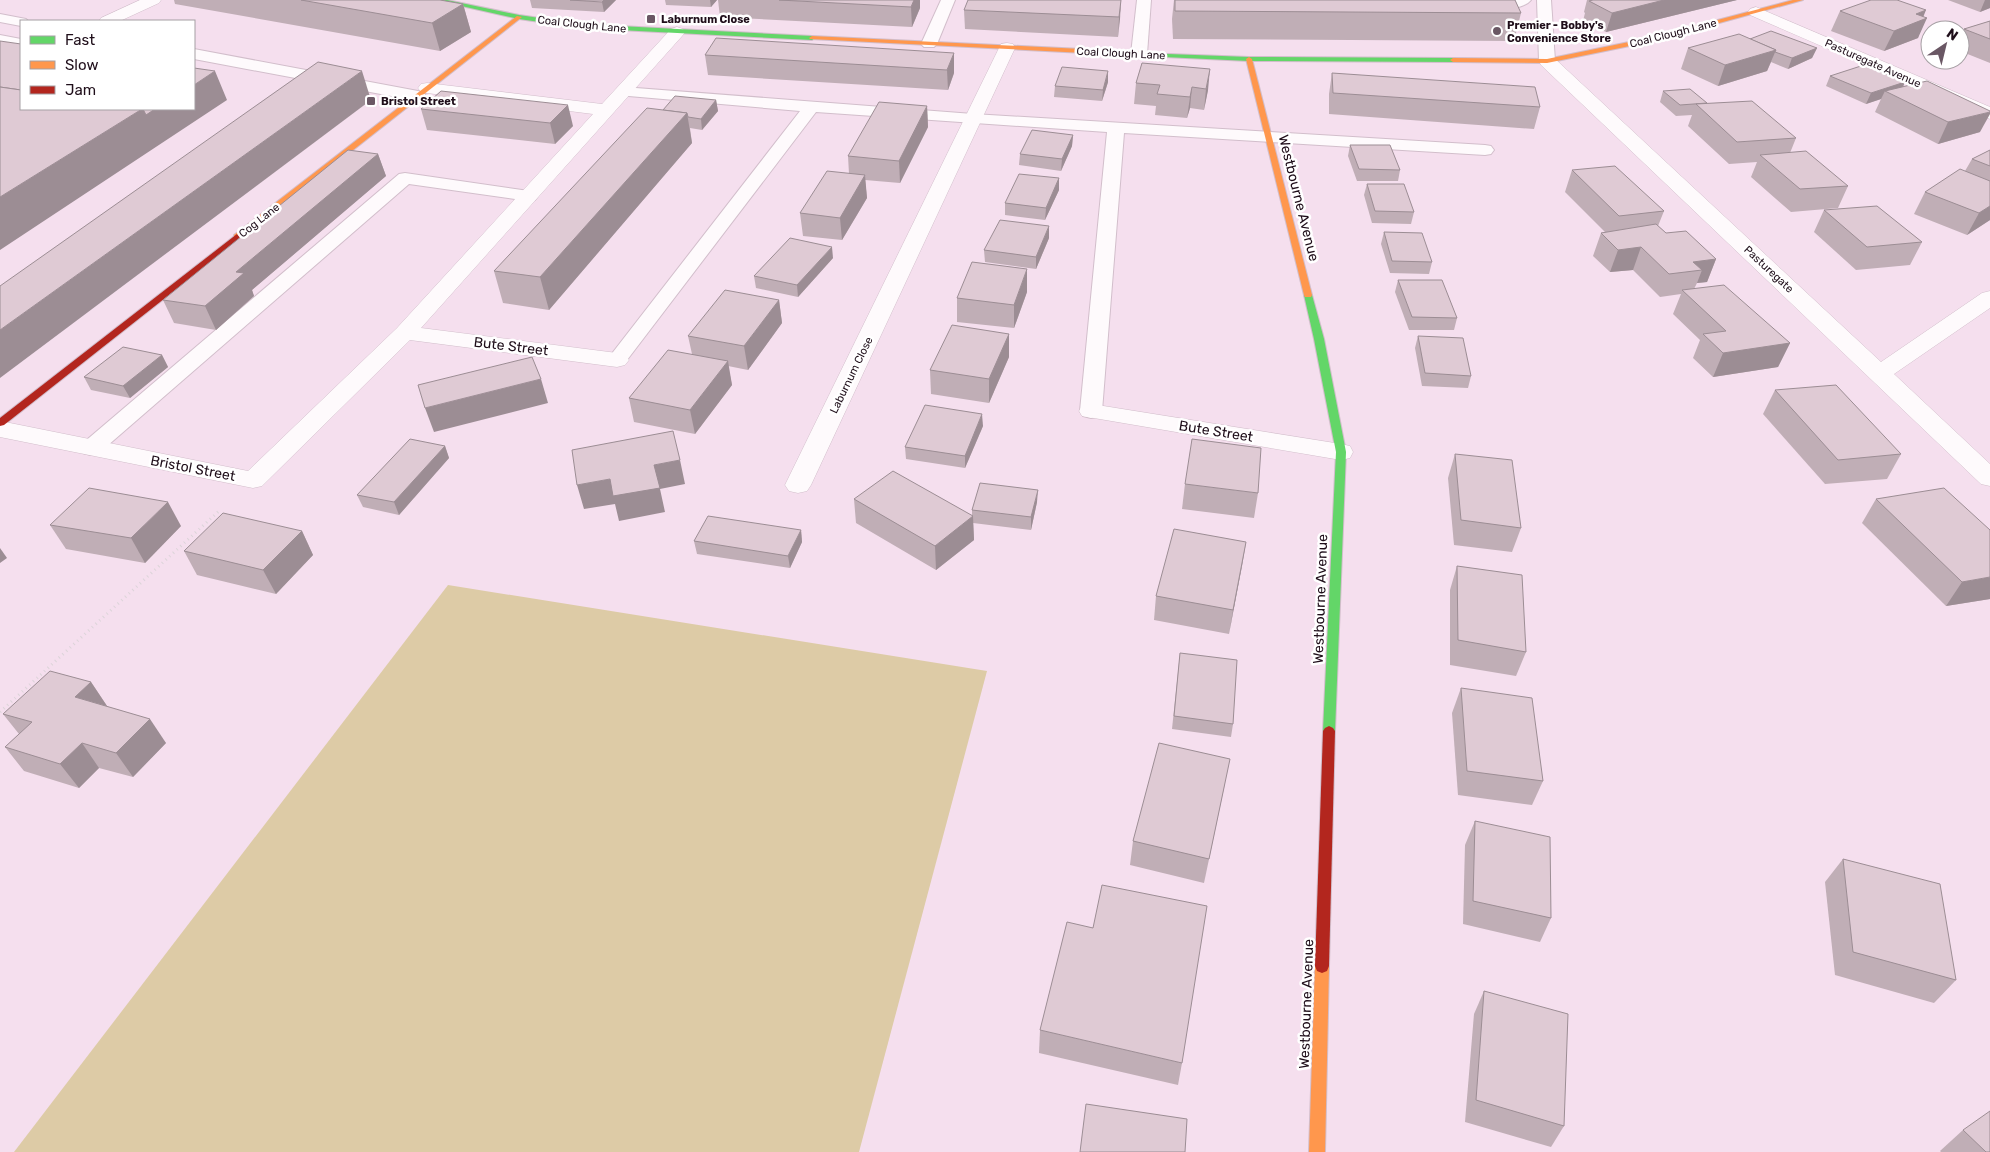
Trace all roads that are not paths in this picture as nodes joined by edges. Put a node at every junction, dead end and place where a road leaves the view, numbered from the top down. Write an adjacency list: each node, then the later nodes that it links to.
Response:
1 (152, 0): 13 (street)
2 (438, 0): 8 (street, Coal Clough Lane)
3 (948, 0): 18 (lane)
4 (1144, 0): 21 (lane)
5 (1524, 0): 9 (lane)
6 (1544, 0): 23 (lane)
7 (1800, 0): 10 (street, Coal Clough Lane)
8 (454, 1): 11 (street, Coal Clough Lane)
9 (1465, 3)
10 (1756, 12): 23 (street, Coal Clough Lane); 28 (street, Pasturegate Avenue)
11 (519, 17): 15 (street, Coal Clough Lane); 24 (street, Cog Lane)
12 (0, 18): 14 (lane)
13 (109, 20)
14 (20, 22)
15 (677, 32): 18 (street, Coal Clough Lane); 25 (street, Bristol Street)
16 (0, 40): 17 (lane)
17 (20, 43)
18 (929, 44): 19 (street, Coal Clough Lane)
19 (1007, 48): 21 (street, Coal Clough Lane); 29 (street, Laburnum Close)
20 (195, 54): 24 (lane)
21 (1139, 54): 22 (street, Coal Clough Lane)
22 (1249, 59): 23 (street, Coal Clough Lane); 31 (street, Westbourne Avenue)
23 (1547, 62): 37 (street, Pasturegate)
24 (423, 92): 27 (street); 39 (street, Cog Lane)
25 (623, 92): 26 (lane); 27 (street, Bristol Street)
26 (812, 106): 29 (lane); 36 (lane)
27 (606, 110): 33 (street, Bristol Street)
28 (1990, 114)
29 (973, 119): 30 (lane); 44 (street, Laburnum Close)
30 (1116, 127): 31 (lane); 38 (lane)
31 (1268, 136): 32 (lane); 42 (street, Westbourne Avenue)
32 (1486, 150)
33 (529, 196): 35 (street, Bristol Street); 41 (lane)
34 (1989, 300): 37 (street)
35 (405, 333): 36 (street, Bute Street); 41 (street, Bristol Street)
36 (617, 360)
37 (1880, 373): 43 (street, Pasturegate)
38 (1091, 411): 42 (street, Bute Street)
39 (0, 423)
40 (0, 429): 41 (street, Bristol Street)
41 (91, 448)
42 (1341, 452): 45 (street, Westbourne Avenue)
43 (1990, 478)
44 (798, 484)
45 (1317, 1152)

